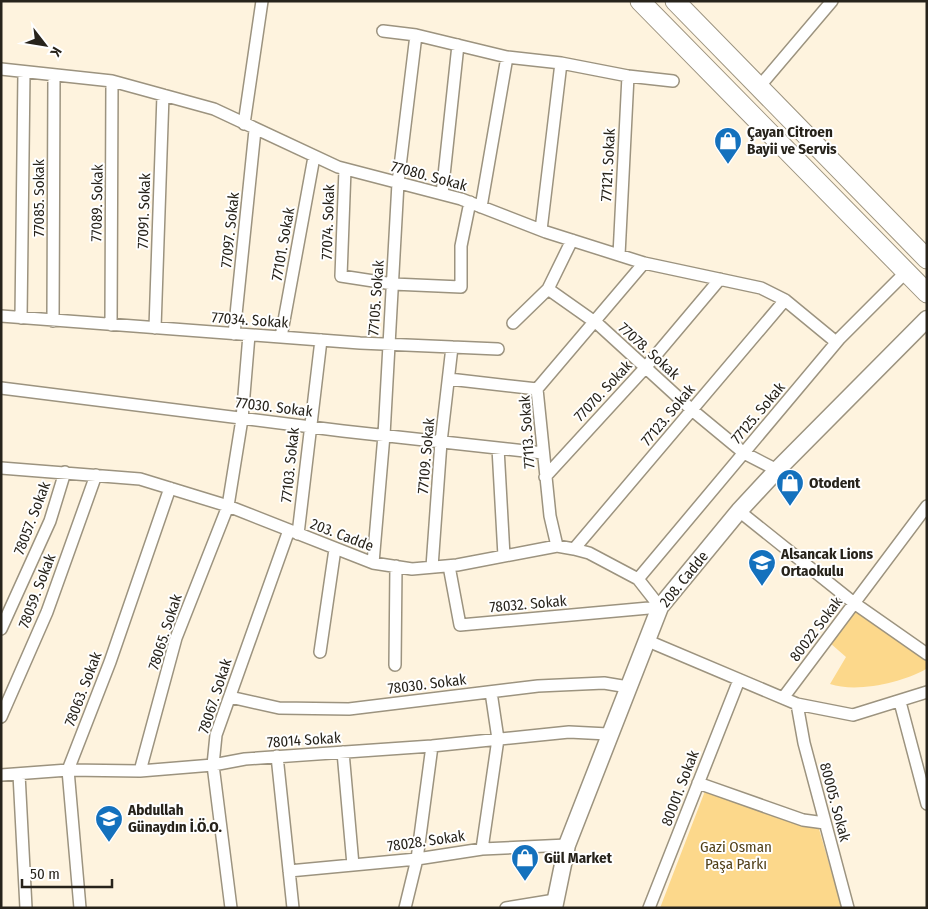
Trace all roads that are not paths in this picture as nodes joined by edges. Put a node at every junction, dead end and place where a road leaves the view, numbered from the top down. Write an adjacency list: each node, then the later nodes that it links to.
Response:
1 (262, 1): 18 (street, 77097. Sokak)
2 (640, 1): 29 (main road)
3 (832, 1): 16 (street)
4 (677, 2): 16 (main road)
5 (383, 31): 6 (street)
6 (416, 36): 7 (street); 21 (street, 77105. Sokak)
7 (458, 45): 8 (street); 22 (street)
8 (507, 57): 9 (street); 23 (street)
9 (561, 63): 13 (street); 24 (street)
10 (1, 69): 11 (street, 77080. Sokak)
11 (24, 72): 12 (street, 77080. Sokak); 36 (street)
12 (54, 75): 14 (street, 77080. Sokak); 38 (street, 77085. Sokak)
13 (628, 76): 15 (street); 26 (street, 77121. Sokak)
14 (112, 81): 17 (street, 77080. Sokak); 41 (street, 77089. Sokak)
15 (673, 81)
16 (759, 87): 27 (main road)
17 (163, 95): 18 (street, 77080. Sokak); 42 (street, 77091. Sokak)
18 (250, 127): 19 (street, 77080. Sokak); 43 (street, 77097. Sokak)
19 (314, 156): 20 (street, 77080. Sokak); 45 (street, 77101. Sokak)
20 (345, 169): 21 (street, 77080. Sokak); 31 (street, 77074. Sokak)
21 (398, 183): 22 (street, 77080. Sokak); 31 (street, 77105. Sokak)
22 (442, 194): 23 (street, 77080. Sokak)
23 (476, 205): 24 (street, 77080. Sokak); 31 (street, 77074. Sokak)
24 (541, 230): 25 (street, 77080. Sokak)
25 (572, 240): 26 (street, 77080. Sokak); 32 (street)
26 (619, 255): 28 (street, 77080. Sokak)
27 (927, 259)
28 (644, 263): 30 (street, 77080. Sokak); 39 (street, 77113. Sokak)
29 (906, 272): 33 (main road); 47 (street, 77125. Sokak)
30 (720, 279): 34 (street, 77080. Sokak); 51 (street, 77070. Sokak)
31 (393, 284): 48 (street, 77105. Sokak)
32 (548, 289): 39 (street, 77078. Sokak); 40 (street)
33 (927, 293)
34 (785, 300): 47 (street, 77080. Sokak); 55 (street, 77123. Sokak)
35 (1, 316): 36 (street, 77034. Sokak)
36 (21, 318): 38 (street, 77034. Sokak)
37 (927, 319): 64 (street, 208. Cadde)
38 (53, 321): 41 (street, 77034. Sokak)
39 (593, 321): 51 (street, 77078. Sokak); 54 (street, 77113. Sokak)
40 (513, 323)
41 (111, 325): 42 (street, 77034. Sokak)
42 (155, 328): 43 (street, 77034. Sokak)
43 (234, 334): 44 (street, 77034. Sokak)
44 (249, 335): 45 (street, 77034. Sokak); 56 (street)
45 (281, 337): 46 (street, 77034. Sokak)
46 (321, 340): 48 (street, 77034. Sokak); 57 (street, 77103. Sokak)
47 (836, 342): 62 (street, 77125. Sokak)
48 (388, 344): 49 (street, 77034. Sokak); 58 (street, 77105. Sokak)
49 (452, 347): 50 (street, 77034. Sokak); 52 (street, 77109. Sokak)
50 (498, 350)
51 (645, 368): 55 (street, 77078. Sokak); 67 (street, 77070. Sokak)
52 (448, 379): 54 (street); 59 (street, 77109. Sokak)
53 (1, 388): 56 (street, 77030. Sokak)
54 (537, 389): 61 (street, 77113. Sokak)
55 (692, 410): 62 (street, 77078. Sokak); 75 (street, 77123. Sokak)
56 (242, 419): 57 (street, 77030. Sokak); 69 (street)
57 (309, 427): 58 (street, 77030. Sokak); 72 (street, 77103. Sokak)
58 (384, 435): 59 (street, 77030. Sokak); 77 (street, 77105. Sokak)
59 (441, 442): 60 (street, 77030. Sokak); 80 (street, 77109. Sokak)
60 (498, 448): 61 (street, 77030. Sokak); 76 (street)
61 (543, 453): 67 (street, 77113. Sokak)
62 (744, 453): 64 (street, 77078. Sokak); 81 (street, 77125. Sokak)
63 (1, 468): 65 (street, 203. Cadde)
64 (777, 470): 71 (street, 208. Cadde)
65 (65, 472): 66 (street, 203. Cadde); 84 (street, 78057. Sokak)
66 (96, 475): 68 (street, 203. Cadde); 97 (street, 78059. Sokak)
67 (546, 476): 73 (street, 77113. Sokak)
68 (170, 488): 69 (street, 203. Cadde); 104 (street, 78063. Sokak)
69 (228, 506): 72 (street, 203. Cadde); 105 (street, 78065. Sokak)
70 (927, 506): 82 (street, 80022 Sokak)
71 (739, 511): 82 (street); 83 (street, 208. Cadde)
72 (293, 532): 74 (street, 203. Cadde); 93 (street, 78067. Sokak)
73 (557, 546): 75 (street, 203. Cadde); 76 (street, 203. Cadde)
74 (335, 549): 77 (street, 203. Cadde); 86 (street)
75 (574, 549): 81 (street, 203. Cadde)
76 (504, 556): 79 (street, 203. Cadde)
77 (374, 563): 78 (street, 203. Cadde)
78 (396, 566): 80 (street, 203. Cadde); 88 (street)
79 (448, 566): 80 (street, 203. Cadde); 83 (street, 78032. Sokak)
80 (432, 567)
81 (638, 578): 83 (street, 203. Cadde)
82 (854, 603): 87 (street); 94 (street, 80022 Sokak)
83 (660, 607): 85 (street, 208. Cadde)
84 (1, 629)
85 (648, 641): 89 (street); 90 (street, 208. Cadde)
86 (320, 652)
87 (927, 654)
88 (395, 664)
89 (739, 680): 94 (street); 108 (street, 80001. Sokak)
90 (628, 687): 91 (street, 78030. Sokak); 98 (street, 208. Cadde)
91 (490, 692): 93 (street, 78030. Sokak); 99 (street)
92 (927, 692): 95 (street)
93 (230, 697): 103 (street, 78067. Sokak)
94 (782, 698): 96 (street)
95 (900, 702): 96 (street); 109 (street)
96 (796, 704): 110 (street, 80005. Sokak)
97 (1, 717)
98 (608, 734): 99 (street, 78014 Sokak); 111 (street, 208. Cadde)
99 (498, 739): 100 (street, 78014 Sokak); 112 (street)
100 (432, 746): 101 (street, 78014 Sokak); 113 (street)
101 (343, 752): 102 (street, 78014 Sokak); 114 (street)
102 (277, 756): 103 (street, 78014 Sokak); 115 (street)
103 (213, 765): 105 (street, 78014 Sokak); 119 (street, 78067. Sokak)
104 (68, 770): 105 (street, 78014 Sokak); 106 (street, 78014 Sokak); 118 (street, 78063. Sokak)
105 (140, 772)
106 (19, 774): 107 (street, 78014 Sokak); 117 (street)
107 (1, 775)
108 (698, 783): 110 (street); 123 (street, 80001. Sokak)
109 (927, 804)
110 (825, 824): 124 (street, 80005. Sokak)
111 (567, 845): 112 (street, 78028. Sokak); 116 (street, 208. Cadde)
112 (482, 848): 113 (street, 78028. Sokak)
113 (417, 859): 114 (street, 78028. Sokak); 121 (street)
114 (353, 865): 115 (street, 78028. Sokak)
115 (289, 871): 120 (street)
116 (555, 904): 122 (street)
117 (26, 908)
118 (80, 908)
119 (231, 908)
120 (293, 908)
121 (405, 908)
122 (506, 908)
123 (649, 908)
124 (848, 908)

